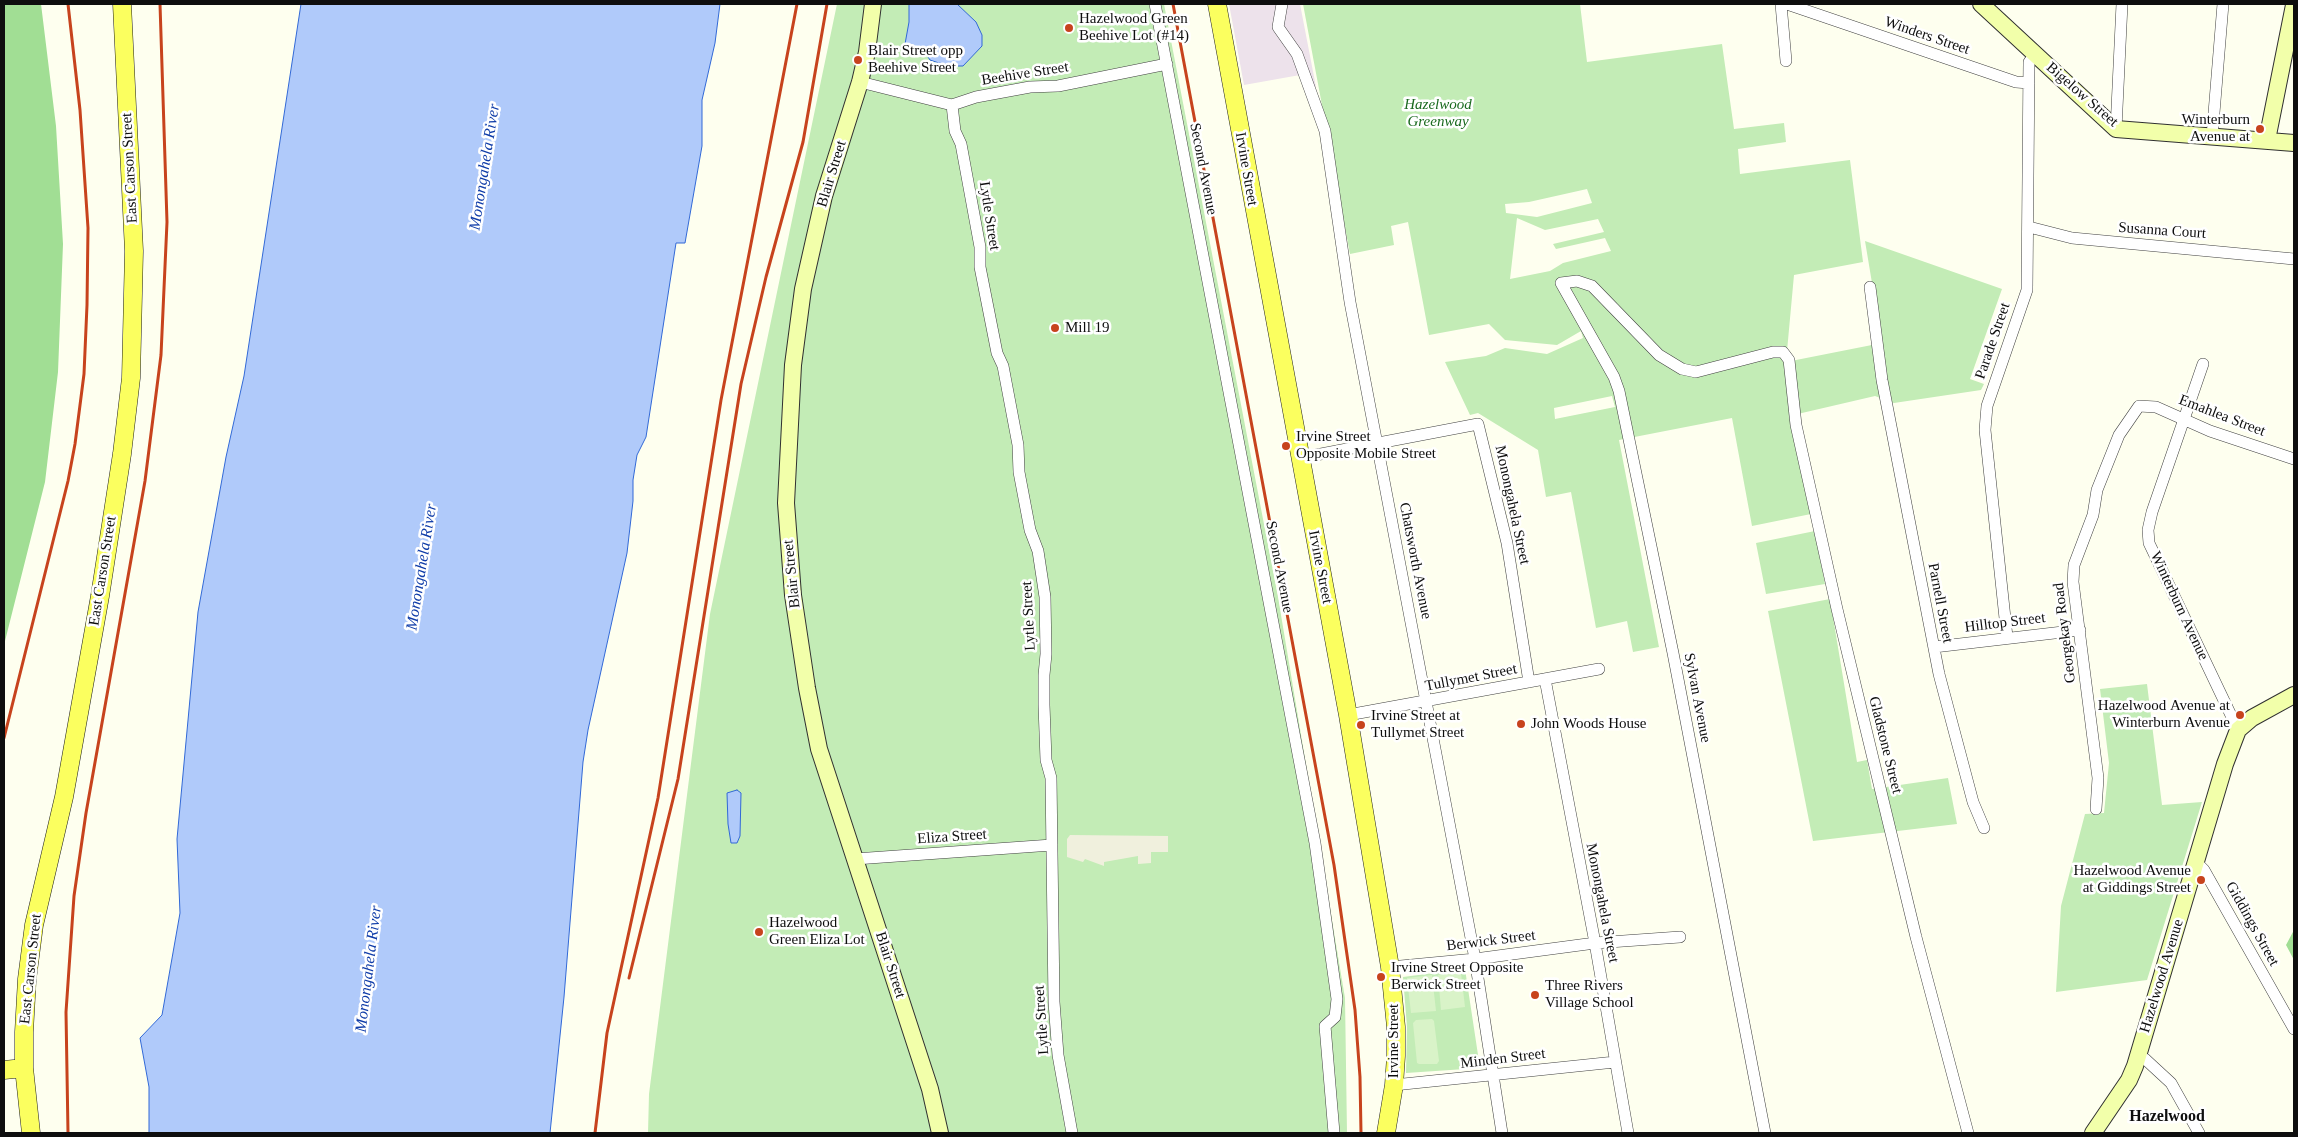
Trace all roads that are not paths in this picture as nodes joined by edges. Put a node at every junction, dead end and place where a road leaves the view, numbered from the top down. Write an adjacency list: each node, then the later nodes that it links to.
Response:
1 (122, 4): 54 (main road, East Carson Street)
2 (873, 4): 15 (street, Blair Street)
3 (1155, 4): 14 (street, Second Avenue)
4 (1217, 4): 30 (main road, Irvine Street)
5 (1282, 4): 29 (street, Chatsworth Avenue)
6 (1781, 4): 13 (street)
7 (1787, 4): 16 (street, Winders Street)
8 (1982, 4): 12 (street, Bigelow Street)
9 (2122, 4): 18 (street)
10 (2223, 4): 19 (street)
11 (2294, 6): 20 (street)
12 (2035, 55): 16 (street, Parade Street); 18 (street, Bigelow Street)
13 (1786, 61)
14 (1167, 64): 17 (street, Beehive Street); 61 (street, Second Avenue)
15 (860, 82): 17 (street); 45 (street, Blair Street)
16 (2030, 83): 22 (street, Parade Street)
17 (952, 106): 44 (street, Lytle Street)
18 (2116, 129): 19 (street, Bigelow Street)
19 (2212, 136): 20 (street, Bigelow Street)
20 (2267, 140): 21 (street, Bigelow Street)
21 (2294, 142)
22 (2029, 227): 23 (street, Susanna Court); 33 (street, Parade Street)
23 (2294, 259)
24 (1870, 287): 34 (street, Parnell Street)
25 (1789, 360): 65 (street, Sylvan Avenue); 66 (street, Gladstone Street)
26 (2203, 364): 28 (street, Winterburn Avenue)
27 (2138, 406): 28 (street, Emahlea Street); 32 (street, Georgekay Road)
28 (2184, 418): 31 (street, Emahlea Street); 41 (street, Winterburn Avenue)
29 (1376, 442): 30 (street); 37 (street, Monongahela Street); 39 (street, Chatsworth Avenue)
30 (1300, 458): 40 (main road, Irvine Street)
31 (2294, 459)
32 (2080, 630): 33 (street, Hilltop Street); 42 (street, Georgekay Road)
33 (2007, 638): 34 (street, Hilltop Street)
34 (1934, 647): 43 (street, Parnell Street)
35 (1599, 669): 36 (street, Tullymet Street)
36 (1545, 678): 37 (street, Tullymet Street); 48 (street, Monongahela Street)
37 (1529, 682): 39 (street, Tullymet Street)
38 (2294, 695): 41 (street)
39 (1426, 701): 40 (street, Tullymet Street); 49 (street, Chatsworth Avenue)
40 (1348, 715): 50 (main road, Irvine Street)
41 (2238, 730): 46 (street, Hazelwood Avenue)
42 (2096, 809)
43 (1984, 828)
44 (1052, 845): 45 (street, Eliza Street); 60 (street, Lytle Street)
45 (855, 859): 59 (street, Blair Street)
46 (2196, 862): 51 (street, Giddings Street); 52 (street, Hazelwood Avenue)
47 (1680, 937): 48 (street, Berwick Street)
48 (1595, 943): 49 (street, Berwick Street); 53 (street, Monongahela Street)
49 (1475, 959): 50 (street, Berwick Street); 56 (street, Chatsworth Avenue)
50 (1390, 967): 57 (main road, Irvine Street)
51 (2294, 1029)
52 (2137, 1058): 67 (street, Hazelwood Avenue); 68 (street)
53 (1615, 1062): 56 (street, Minden Street); 64 (street, Monongahela Street)
54 (24, 1068): 55 (main road); 58 (main road, East Carson Street)
55 (4, 1070)
56 (1494, 1075): 57 (street, Minden Street); 63 (street, Chatsworth Avenue)
57 (1394, 1085): 62 (main road, Irvine Street)
58 (31, 1133)
59 (940, 1133)
60 (1072, 1133)
61 (1334, 1133)
62 (1386, 1133)
63 (1502, 1133)
64 (1628, 1133)
65 (1765, 1133)
66 (1968, 1133)
67 (2092, 1133)
68 (2199, 1133)

